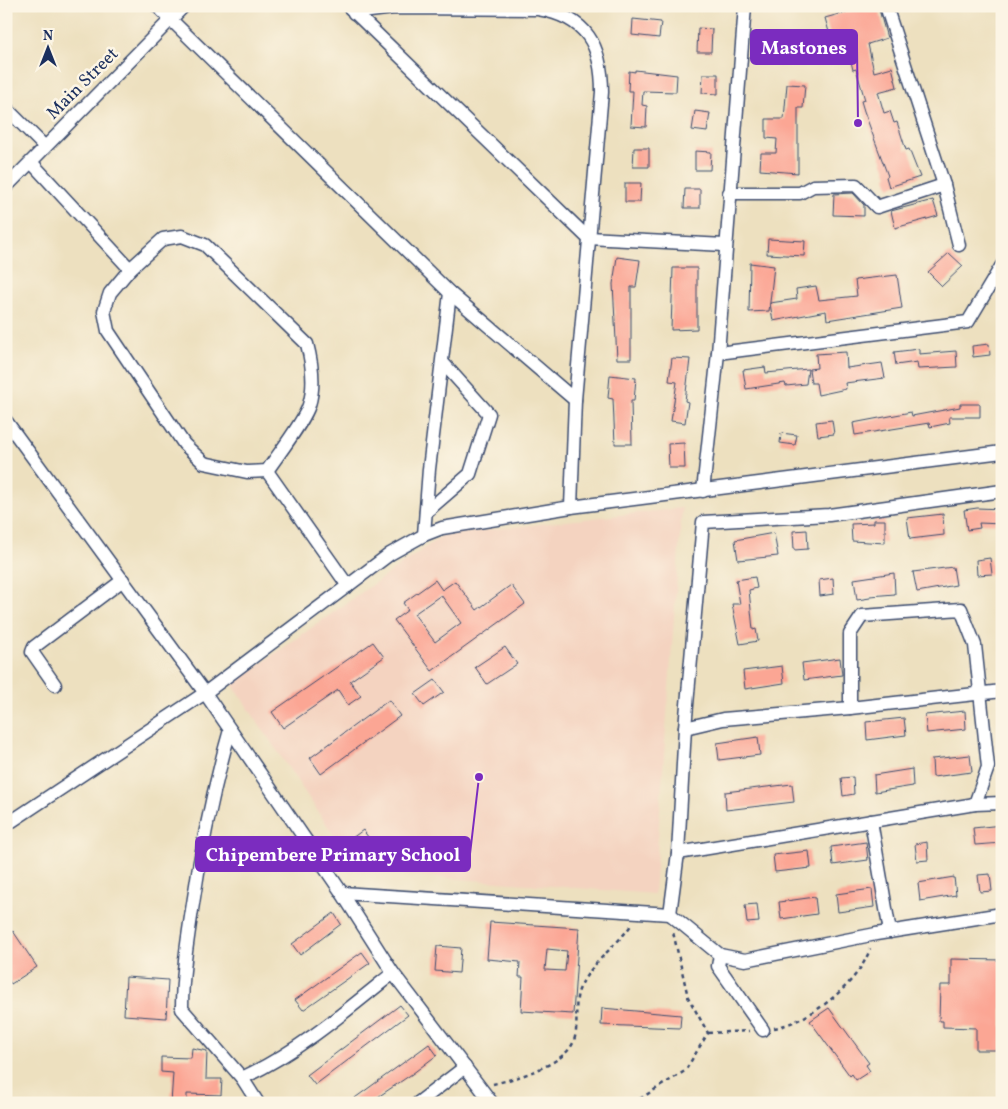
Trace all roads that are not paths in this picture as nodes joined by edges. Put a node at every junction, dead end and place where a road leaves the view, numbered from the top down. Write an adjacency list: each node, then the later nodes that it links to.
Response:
1 (157, 6): 6 (street)
2 (184, 6): 6 (street, Main Street)
3 (745, 6): 12 (street)
4 (886, 6): 10 (street)
5 (351, 10): 13 (street); 13 (street)
6 (171, 20): 8 (street, Main Street); 18 (street)
7 (6, 108): 8 (street)
8 (45, 147): 9 (street, Main Street)
9 (31, 162): 11 (street, Main Street); 17 (street)
10 (944, 185): 12 (street); 15 (street)
11 (6, 187)
12 (730, 193): 14 (street)
13 (588, 238): 14 (street); 21 (street)
14 (725, 245): 19 (street)
15 (959, 245)
16 (1002, 265): 19 (street)
17 (130, 269): 24 (street); 24 (street)
18 (450, 293): 20 (street); 21 (street)
19 (718, 352): 25 (street)
20 (442, 364): 28 (street); 28 (street)
21 (575, 400): 27 (street)
22 (6, 422): 30 (street)
23 (1002, 452): 25 (street)
24 (267, 470): 31 (street)
25 (703, 491): 27 (street)
26 (1002, 491): 37 (street)
27 (571, 507): 29 (street)
28 (426, 512): 29 (street)
29 (424, 535): 31 (street)
30 (122, 580): 32 (street); 34 (street)
31 (348, 586): 34 (street)
32 (55, 685)
33 (1002, 691): 35 (street)
34 (205, 693): 38 (street); 42 (street)
35 (980, 694): 36 (street); 36 (street); 40 (street)
36 (850, 708): 37 (street)
37 (685, 728): 43 (street)
38 (230, 730): 44 (street); 52 (street)
39 (1002, 803): 40 (street)
40 (975, 804): 41 (street)
41 (871, 821): 43 (street); 47 (street)
42 (6, 825)
43 (678, 853): 45 (street)
44 (342, 893): 45 (street); 49 (street)
45 (670, 914): 48 (street)
46 (1002, 914): 47 (street)
47 (890, 932): 48 (street)
48 (720, 955): 50 (street)
49 (393, 973): 51 (street); 52 (street)
50 (763, 1030)
51 (465, 1067): 54 (street); 55 (street)
52 (242, 1078): 53 (street)
53 (258, 1103)
54 (418, 1103)
55 (492, 1103)

